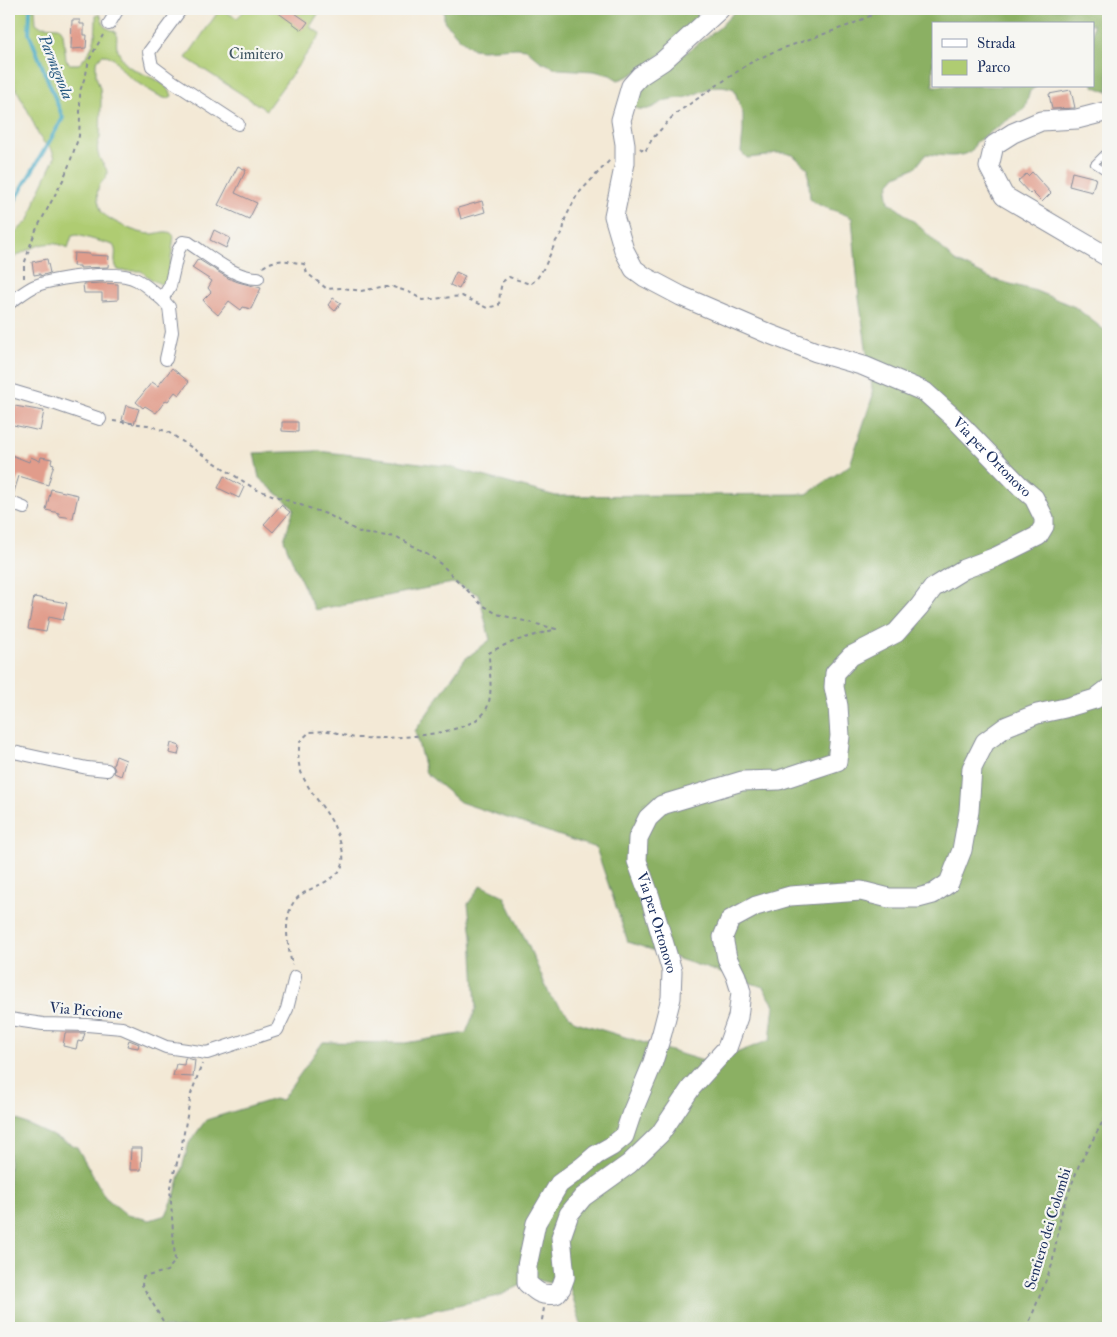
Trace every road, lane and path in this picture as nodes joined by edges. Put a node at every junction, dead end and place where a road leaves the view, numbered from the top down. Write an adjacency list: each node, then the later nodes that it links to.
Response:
1 (118, 9): 5 (street)
2 (181, 9): 7 (street)
3 (720, 9): 29 (street, Via per Ortonovo)
4 (885, 9): 8 (path)
5 (109, 24): 14 (path)
6 (1108, 111): 12 (street)
7 (238, 124)
8 (639, 147)
9 (1108, 150): 11 (lane)
10 (610, 160): 13 (path)
11 (1108, 173)
12 (1108, 257)
13 (258, 278): 15 (street)
14 (24, 294): 15 (street); 16 (street)
15 (162, 299): 17 (street)
16 (9, 304)
17 (166, 359)
18 (9, 390): 19 (street)
19 (100, 419): 25 (path)
20 (9, 502): 21 (street)
21 (24, 508)
22 (1108, 689): 29 (street)
23 (9, 751): 24 (street)
24 (107, 770)
25 (295, 977): 27 (street, Via Piccione)
26 (9, 1020): 27 (street, Via Piccione)
27 (207, 1053): 30 (path)
28 (1108, 1112): 32 (path, Sentiero dei Colombi)
29 (545, 1296): 31 (path)
30 (167, 1328)
31 (543, 1328)
32 (1026, 1328)

